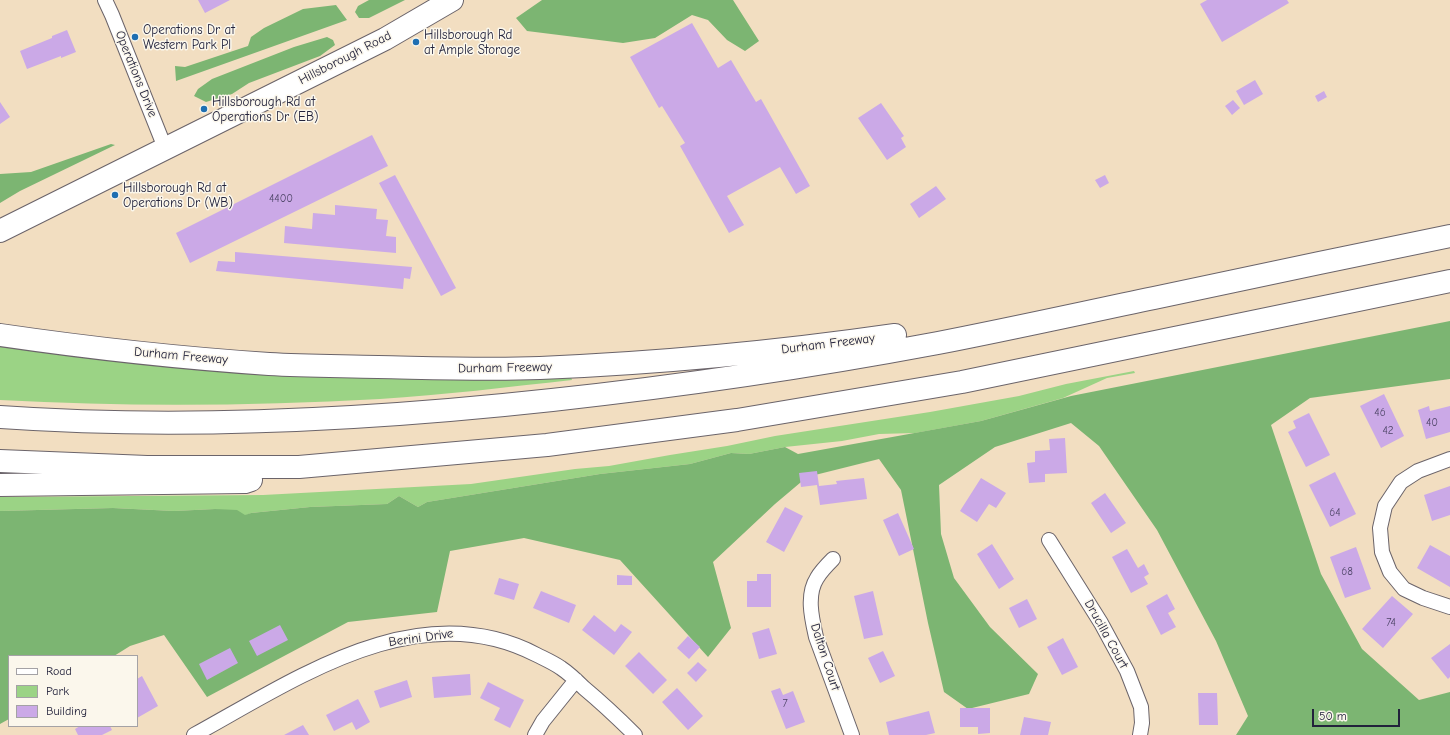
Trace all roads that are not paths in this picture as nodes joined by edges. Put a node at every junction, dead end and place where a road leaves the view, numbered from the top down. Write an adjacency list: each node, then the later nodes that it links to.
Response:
1 (105, 0): 3 (street, Operations Drive)
2 (452, 0): 3 (main road, Hillsborough Road)
3 (165, 148): 4 (main road, Hillsborough Road)
4 (0, 232)
5 (1450, 236): 7 (main road)
6 (1450, 281): 12 (main road)
7 (1010, 328): 8 (main road, Durham Freeway); 9 (main road)
8 (0, 335)
9 (0, 417)
10 (1450, 459): 16 (street)
11 (0, 461): 12 (main road)
12 (299, 467): 13 (main road)
13 (0, 484)
14 (1049, 540): 22 (street, Drucilla Court)
15 (833, 559): 21 (street, Dalton Court)
16 (1450, 607)
17 (576, 680): 18 (street, Berini Drive); 19 (street); 20 (street, Berini Drive)
18 (194, 735)
19 (535, 735)
20 (636, 735)
21 (852, 735)
22 (1140, 735)

